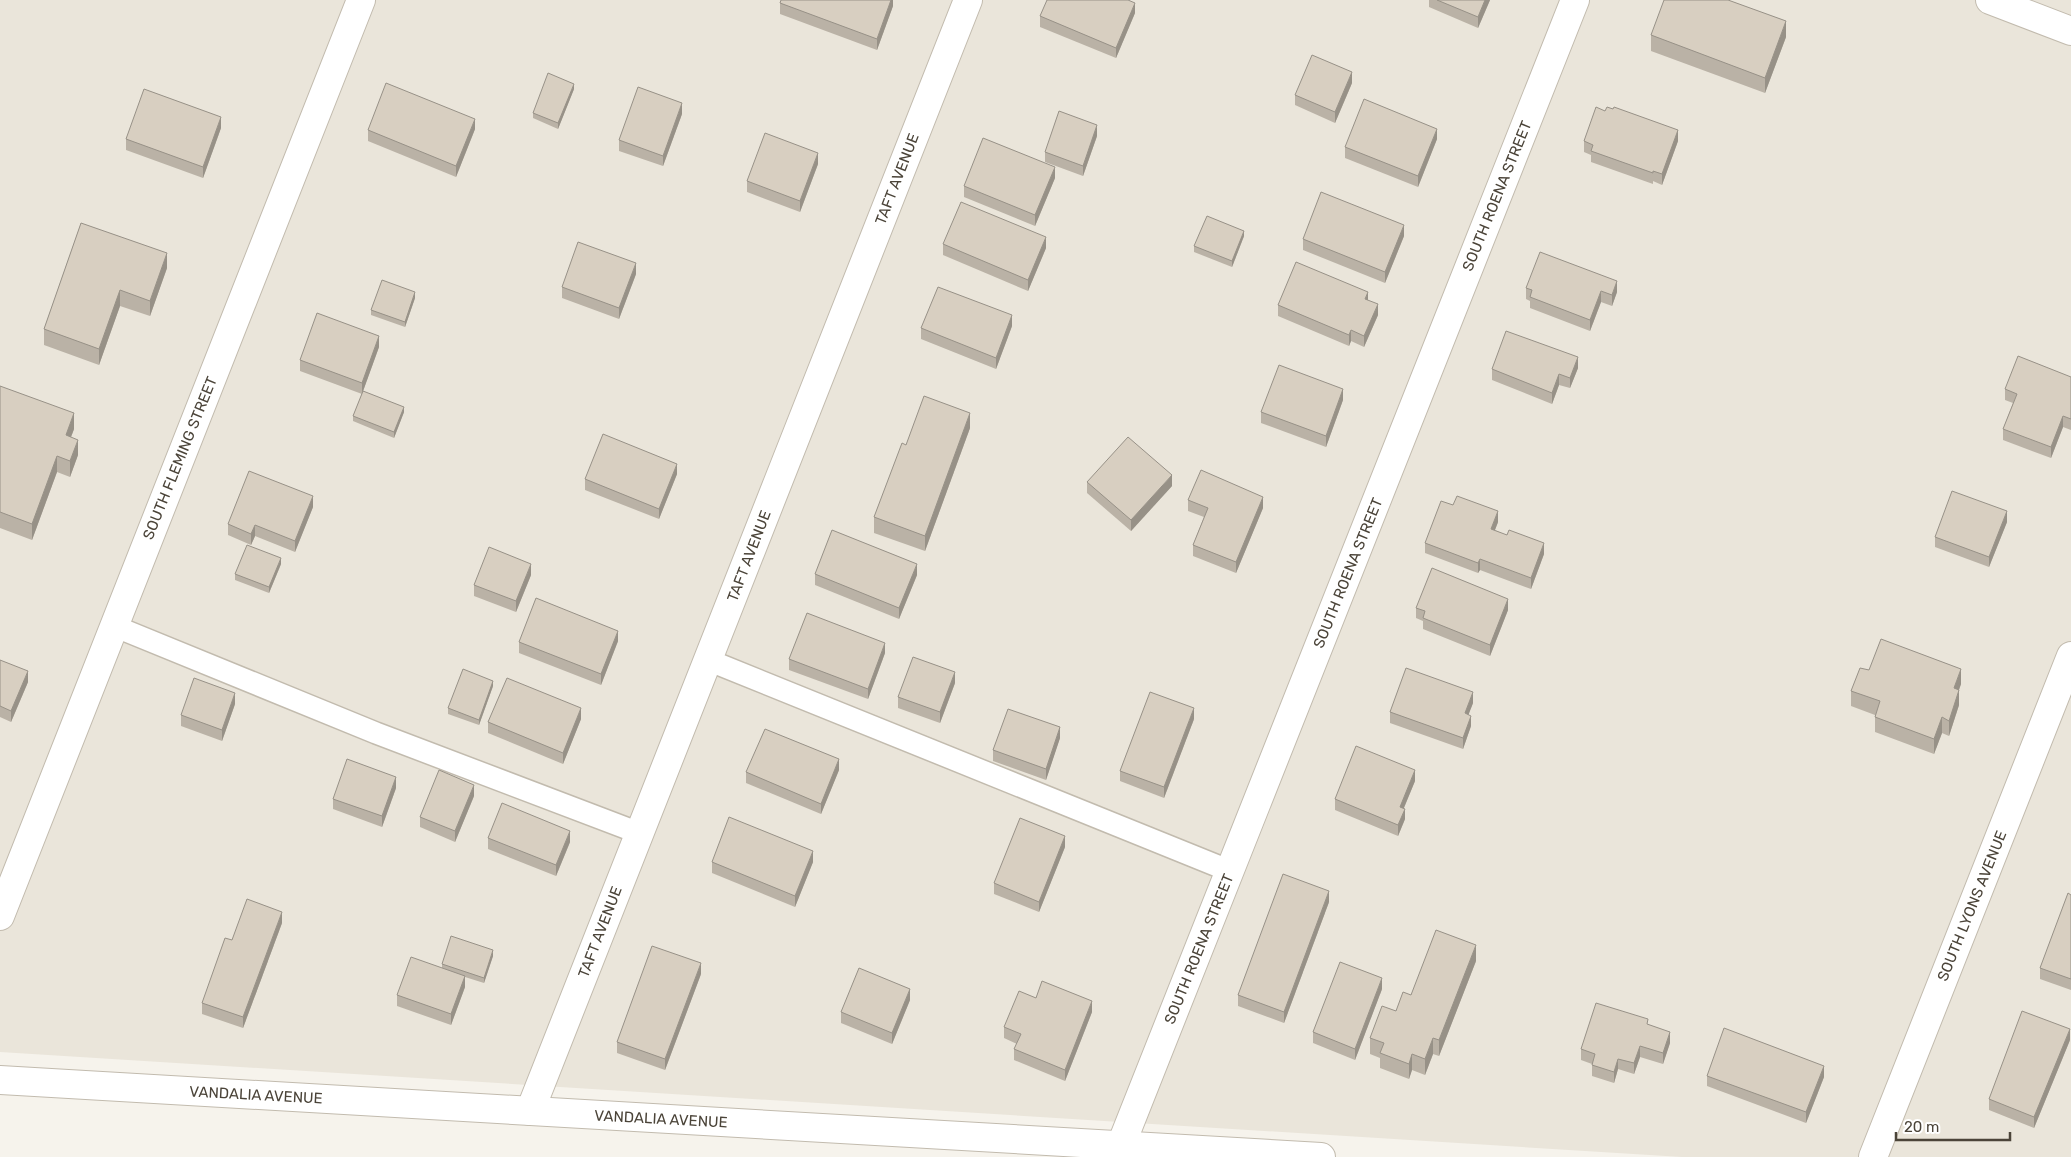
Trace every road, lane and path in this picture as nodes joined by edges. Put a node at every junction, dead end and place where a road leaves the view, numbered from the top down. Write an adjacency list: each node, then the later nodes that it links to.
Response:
1 (361, 0): 6 (street, SOUTH FLEMING STREET)
2 (968, 0): 8 (street, TAFT AVENUE)
3 (1575, 0): 10 (street, SOUTH ROENA STREET)
4 (1990, 0): 5 (street)
5 (2071, 31)
6 (114, 626): 9 (lane); 11 (street, SOUTH FLEMING STREET)
7 (2071, 656): 16 (street, SOUTH LYONS AVENUE)
8 (708, 660): 9 (street, TAFT AVENUE); 10 (lane)
9 (640, 833): 13 (street, TAFT AVENUE)
10 (1230, 872): 14 (street, SOUTH ROENA STREET)
11 (0, 916)
12 (0, 1080): 13 (street, VANDALIA AVENUE)
13 (530, 1111): 14 (street, VANDALIA AVENUE)
14 (1121, 1145): 15 (street, VANDALIA AVENUE)
15 (1321, 1157)
16 (1873, 1157)

